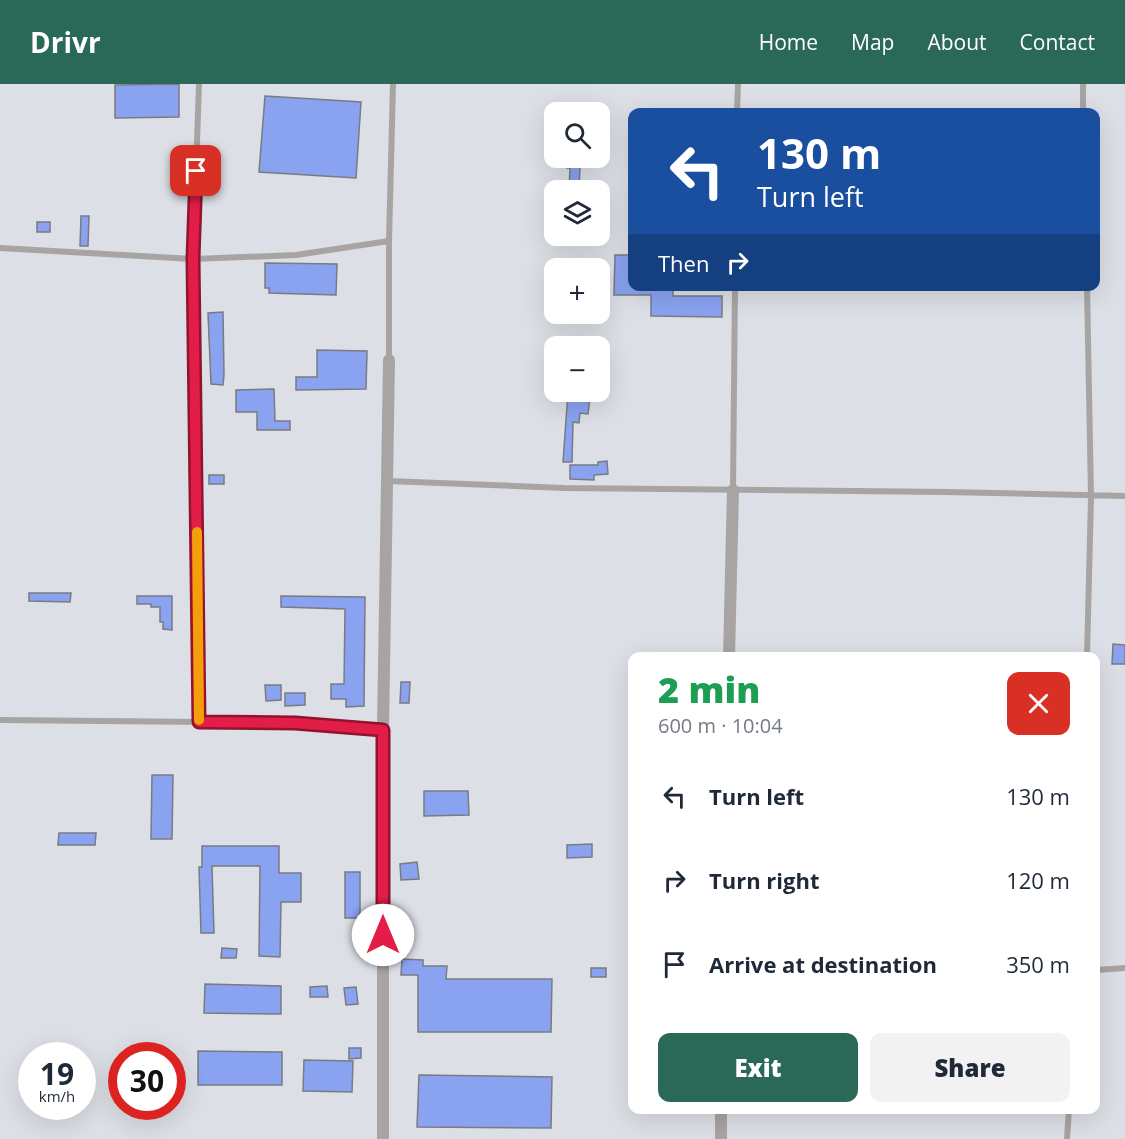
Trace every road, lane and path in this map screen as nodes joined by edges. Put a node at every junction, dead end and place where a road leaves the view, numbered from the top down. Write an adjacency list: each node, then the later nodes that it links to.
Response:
1 (199, 84): 9 (lane)
2 (393, 84): 7 (lane)
3 (738, 84): 5 (lane)
4 (1083, 84): 6 (lane)
5 (737, 108)
6 (1083, 108)
7 (389, 241): 9 (lane); 12 (lane)
8 (0, 248): 9 (lane)
9 (193, 259): 20 (lane)
10 (735, 291): 14 (lane)
11 (1087, 291): 16 (lane)
12 (389, 360): 13 (street)
13 (388, 481): 14 (lane); 21 (street)
14 (733, 490): 16 (lane); 17 (street)
15 (1125, 496): 16 (lane)
16 (1091, 497): 18 (lane)
17 (729, 652)
18 (1087, 652)
19 (0, 720): 20 (lane)
20 (199, 722): 21 (lane)
21 (383, 730): 26 (street)
22 (1125, 968): 23 (lane)
23 (1100, 970)
24 (721, 1114): 27 (street)
25 (1069, 1114): 28 (lane)
26 (383, 1139)
27 (721, 1139)
28 (1067, 1139)

